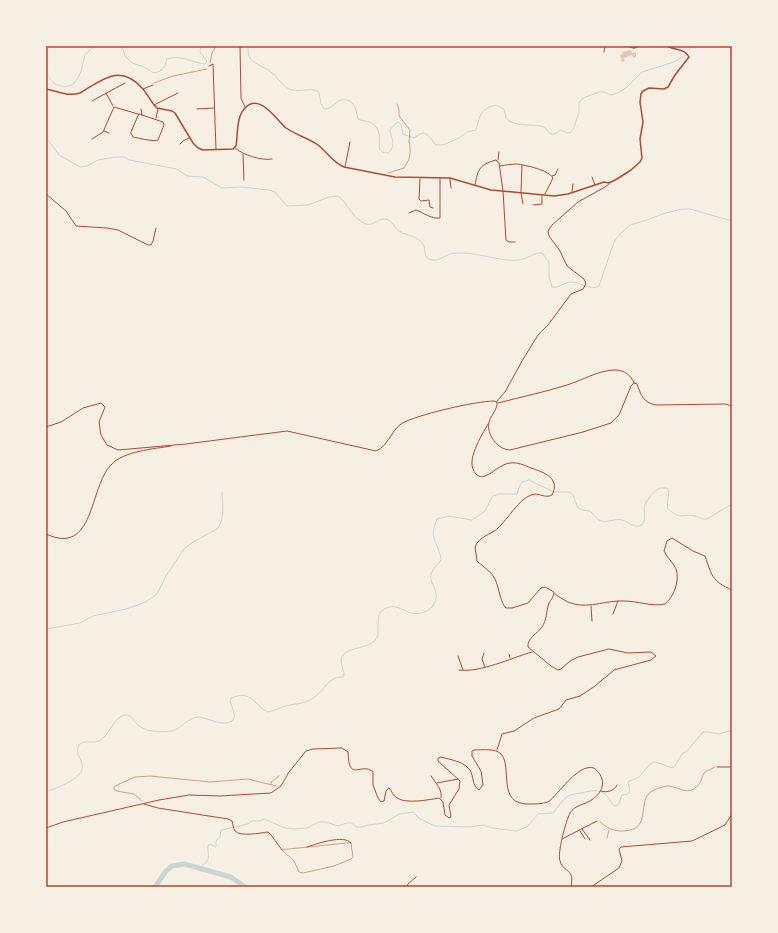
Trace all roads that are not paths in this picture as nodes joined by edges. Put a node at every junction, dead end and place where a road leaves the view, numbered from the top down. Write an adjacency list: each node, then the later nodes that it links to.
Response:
1 (240, 46): 19 (street)
2 (605, 46): 6 (street)
3 (628, 46): 4 (street)
4 (639, 46)
5 (667, 46): 49 (street)
6 (604, 52)
7 (209, 66): 18 (street)
8 (125, 84): 12 (street)
9 (153, 84): 10 (street)
10 (143, 89): 11 (street); 15 (street)
11 (46, 90)
12 (106, 93): 14 (street); 16 (street)
13 (178, 93): 15 (street)
14 (92, 101)
15 (154, 105): 17 (street)
16 (114, 107): 22 (street); 27 (street)
17 (158, 108): 24 (street); 29 (street)
18 (215, 108): 21 (street); 34 (street)
19 (245, 108): 33 (street); 41 (street)
20 (141, 109): 23 (street)
21 (197, 109)
22 (139, 114): 23 (street); 25 (street)
23 (142, 115): 24 (street)
24 (156, 119): 25 (street)
25 (163, 122): 26 (street)
26 (167, 122)
27 (104, 130): 28 (street); 30 (street)
28 (109, 133)
29 (190, 138): 32 (street); 34 (street)
30 (92, 139)
31 (350, 142): 41 (street)
32 (180, 144)
33 (235, 148): 34 (street); 36 (street)
34 (216, 150)
35 (499, 152): 38 (street)
36 (243, 154): 37 (street); 48 (street)
37 (272, 159)
38 (498, 161): 40 (street); 52 (street)
39 (522, 165): 40 (street); 43 (street); 56 (street)
40 (500, 166): 54 (street)
41 (345, 168): 44 (street)
42 (558, 169): 43 (street)
43 (552, 176): 59 (street)
44 (420, 177): 46 (street); 62 (street)
45 (592, 177): 51 (street)
46 (440, 178): 47 (street); 63 (street)
47 (450, 178): 52 (street); 53 (street)
48 (244, 180)
49 (609, 183): 51 (street); 67 (street)
50 (573, 184): 55 (street)
51 (595, 185): 55 (street)
52 (474, 186): 54 (street)
53 (451, 188)
54 (503, 191): 56 (street); 65 (street)
55 (572, 192): 59 (street)
56 (521, 193): 58 (street); 60 (street)
57 (46, 194): 64 (street)
58 (542, 195): 59 (street); 61 (street)
59 (545, 195)
60 (523, 204)
61 (532, 205)
62 (433, 208)
63 (409, 213)
64 (156, 228)
65 (515, 242)
66 (634, 384): 67 (street); 68 (street); 69 (street)
67 (497, 402): 69 (street); 71 (street)
68 (732, 406)
69 (489, 423): 75 (street)
70 (46, 427): 71 (street)
71 (177, 445): 73 (street)
72 (46, 528): 73 (street)
73 (46, 534)
74 (732, 590): 76 (street)
75 (554, 594): 77 (street); 80 (street)
76 (618, 601): 77 (street); 78 (street)
77 (591, 605): 79 (street)
78 (613, 614)
79 (592, 621)
80 (533, 652): 84 (street); 88 (street)
81 (484, 653): 85 (street)
82 (508, 654): 84 (street)
83 (458, 656): 87 (street)
84 (511, 658): 85 (street)
85 (485, 668): 87 (street)
86 (459, 670): 87 (street)
87 (463, 670)
88 (496, 751): 92 (street); 95 (street)
89 (717, 767): 90 (street)
90 (732, 767)
91 (431, 776): 93 (street)
92 (458, 778): 93 (street); 96 (street)
93 (437, 784): 96 (street)
94 (617, 785): 95 (street)
95 (600, 791): 102 (street)
96 (440, 799): 97 (street)
97 (144, 804): 100 (street); 107 (street)
98 (732, 814): 111 (street)
99 (597, 821): 101 (street)
100 (46, 828)
101 (581, 830): 102 (street); 103 (street); 104 (street)
102 (562, 839): 110 (street)
103 (585, 839)
104 (590, 840)
105 (351, 843): 106 (lane); 106 (street); 107 (lane)
106 (306, 847): 107 (lane)
107 (282, 850)
108 (416, 877): 109 (street)
109 (407, 887)
110 (572, 887)
111 (591, 887)

